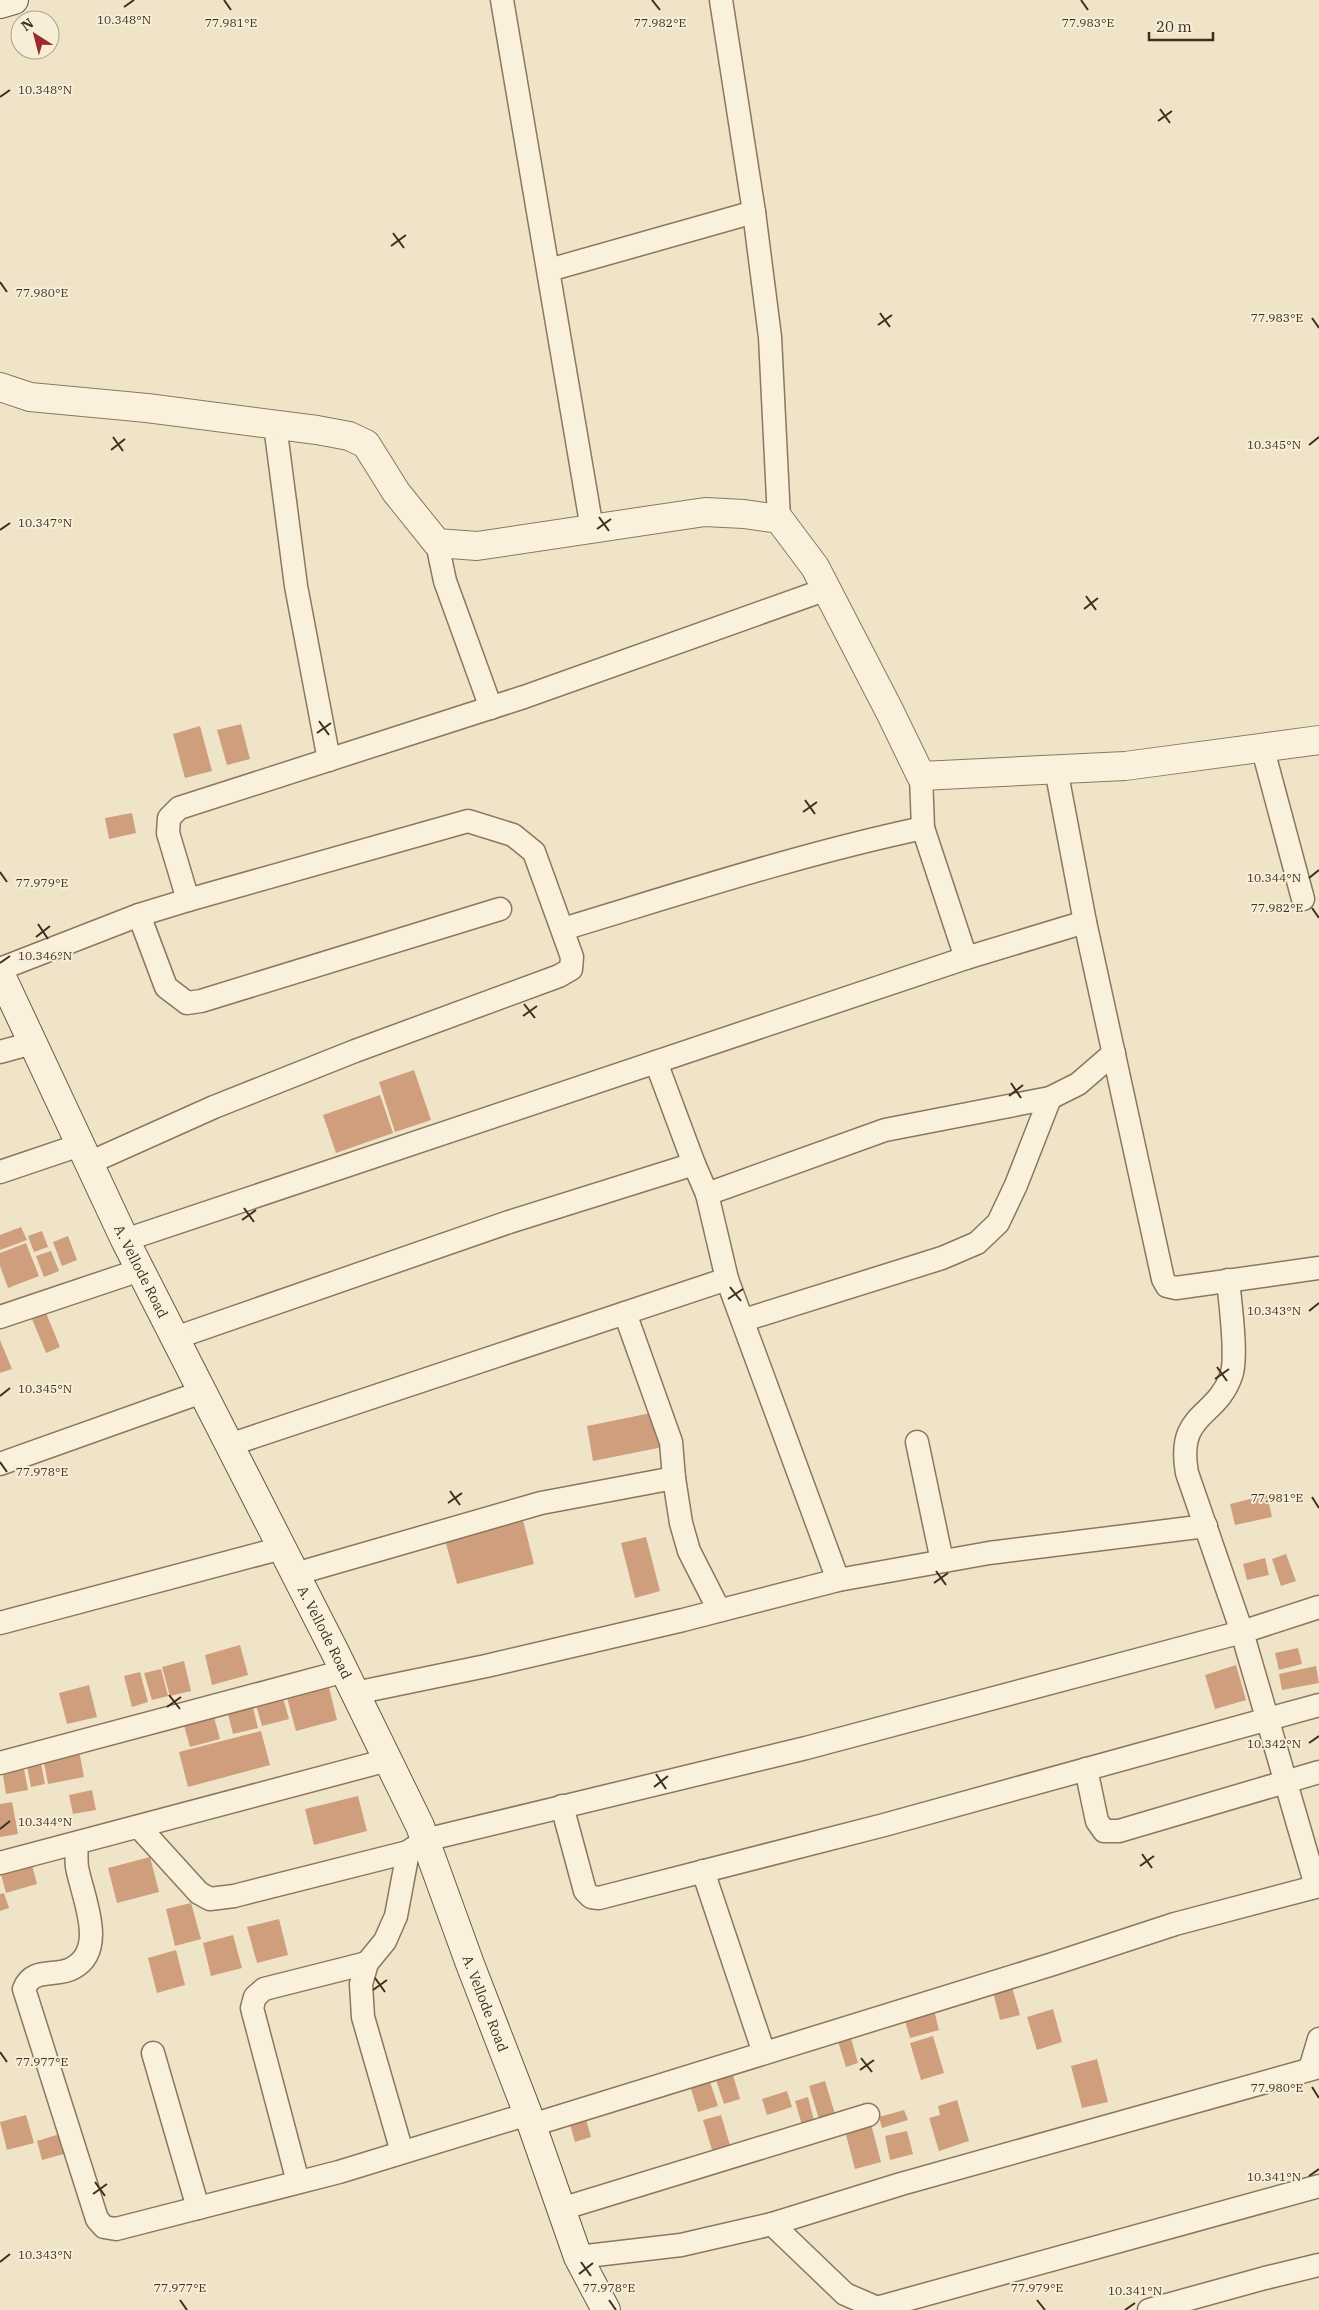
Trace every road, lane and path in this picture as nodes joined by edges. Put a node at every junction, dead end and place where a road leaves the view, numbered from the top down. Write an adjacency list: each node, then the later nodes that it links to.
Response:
1 (502, 0): 4 (street)
2 (721, 0): 3 (street)
3 (754, 212): 4 (street); 7 (street)
4 (549, 270): 8 (street)
5 (0, 387): 6 (street)
6 (276, 425): 9 (street); 14 (street)
7 (779, 519): 8 (street); 10 (street)
8 (592, 529): 9 (street)
9 (437, 543): 11 (street)
10 (827, 589): 11 (street); 16 (street)
11 (491, 708): 14 (street)
12 (1319, 740): 13 (street)
13 (1262, 746): 15 (street); 18 (street)
14 (329, 760): 19 (street)
15 (1056, 769): 16 (street); 22 (street)
16 (921, 776): 17 (street)
17 (923, 828): 23 (street); 24 (street)
18 (1303, 899)
19 (188, 900): 21 (street); 23 (street)
20 (500, 909): 21 (street)
21 (139, 915): 25 (street)
22 (1085, 922): 24 (street); 28 (street)
23 (563, 928): 31 (street)
24 (966, 958): 29 (street)
25 (1, 978): 26 (street, A. Vellode Road)
26 (33, 1043): 27 (street); 31 (street, A. Vellode Road)
27 (0, 1052)
28 (1114, 1053): 30 (street); 39 (street)
29 (656, 1062): 32 (street); 35 (street)
30 (1050, 1098): 34 (street); 42 (street)
31 (84, 1154): 33 (street); 35 (street, A. Vellode Road)
32 (694, 1164): 34 (street); 43 (street)
33 (0, 1172)
34 (707, 1194): 38 (street)
35 (125, 1240): 37 (street, A. Vellode Road)
36 (1319, 1268): 39 (street)
37 (140, 1270): 41 (street); 43 (street, A. Vellode Road)
38 (727, 1279): 40 (street); 42 (street)
39 (1228, 1280): 49 (street)
40 (625, 1313): 46 (street); 48 (street)
41 (0, 1317)
42 (744, 1320): 53 (street)
43 (175, 1338): 44 (street, A. Vellode Road)
44 (202, 1392): 46 (street, A. Vellode Road); 47 (street)
45 (917, 1442): 51 (street)
46 (230, 1445): 50 (street, A. Vellode Road)
47 (0, 1464)
48 (674, 1478): 52 (street); 55 (street)
49 (1206, 1526): 51 (street); 57 (street)
50 (282, 1548): 52 (street, A. Vellode Road); 56 (street)
51 (942, 1561): 53 (street)
52 (295, 1574): 58 (street, A. Vellode Road)
53 (838, 1580): 55 (street)
54 (1319, 1607): 57 (street)
55 (719, 1610): 58 (street)
56 (0, 1623)
57 (1242, 1632): 60 (street); 66 (street)
58 (350, 1682): 61 (street, A. Vellode Road); 62 (street)
59 (1319, 1705): 60 (street)
60 (1267, 1718): 63 (street); 65 (street)
61 (388, 1760): 67 (street); 69 (street, A. Vellode Road)
62 (0, 1763)
63 (1086, 1768): 65 (street); 71 (street)
64 (1319, 1772): 65 (street)
65 (1286, 1782): 72 (street)
66 (562, 1806): 69 (street); 71 (street)
67 (139, 1827): 68 (street); 69 (street)
68 (76, 1844): 70 (street); 83 (street)
69 (416, 1846): 73 (street); 79 (street, A. Vellode Road)
70 (0, 1863)
71 (703, 1871): 76 (street)
72 (1318, 1886): 76 (street)
73 (367, 1964): 80 (street); 81 (street)
74 (1319, 2038): 77 (street)
75 (153, 2053): 83 (street)
76 (764, 2054): 79 (street)
77 (1315, 2068): 85 (street)
78 (868, 2115): 84 (street)
79 (530, 2119): 80 (street); 84 (street, A. Vellode Road)
80 (402, 2152): 81 (street)
81 (298, 2182): 83 (street)
82 (1319, 2186): 88 (street)
83 (198, 2208)
84 (561, 2209): 86 (street, A. Vellode Road)
85 (772, 2224): 86 (street); 88 (street)
86 (578, 2257): 89 (street, A. Vellode Road)
87 (1319, 2265): 90 (street)
88 (881, 2309)
89 (606, 2310)
90 (1149, 2310)

